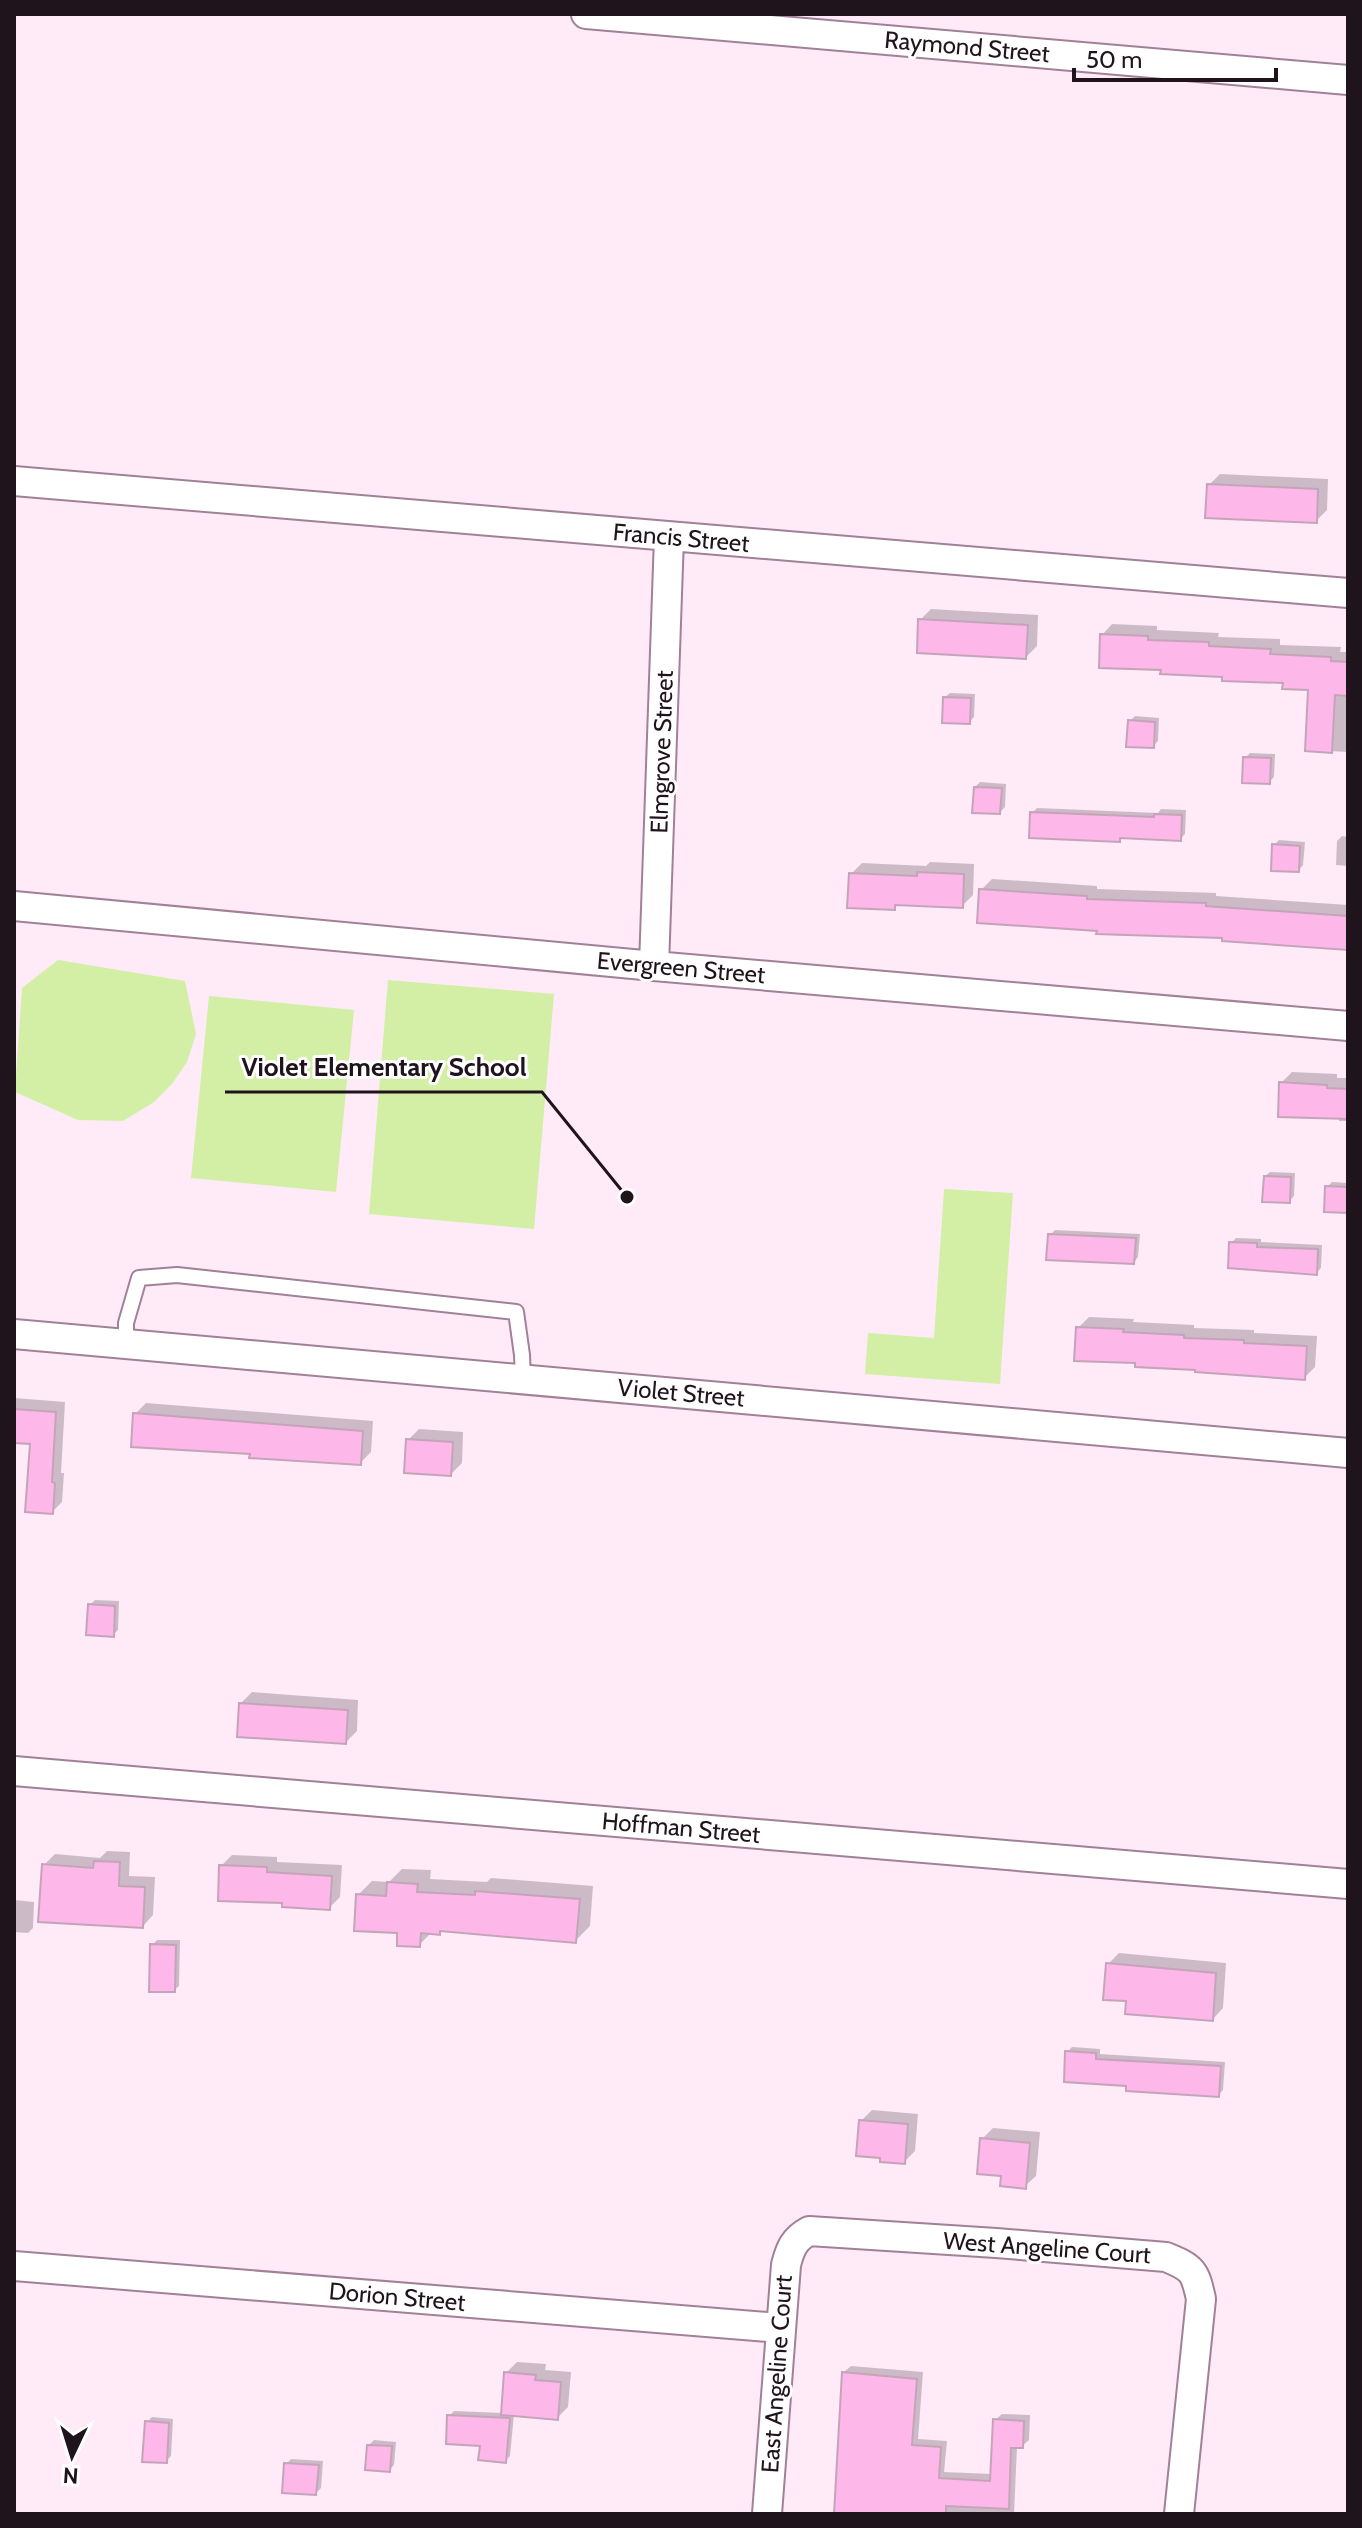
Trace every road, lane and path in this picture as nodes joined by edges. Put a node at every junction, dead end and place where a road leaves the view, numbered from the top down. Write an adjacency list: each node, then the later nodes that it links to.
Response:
1 (586, 14): 2 (street, Raymond Street)
2 (1348, 80)
3 (14, 481): 4 (street, Francis Street)
4 (669, 537): 5 (street, Francis Street); 7 (street, Elmgrove Street)
5 (1348, 593)
6 (14, 906): 7 (street, Evergreen Street)
7 (654, 966): 8 (street, Evergreen Street)
8 (1348, 1026)
9 (14, 1334): 10 (street, Violet Street)
10 (126, 1343): 11 (street, Violet Street); 11 (lane)
11 (523, 1379): 12 (street, Violet Street)
12 (1348, 1453)
13 (14, 1771): 14 (street, Hoffman Street)
14 (1348, 1884)
15 (798, 2237): 17 (street, East Angeline Court); 19 (street, West Angeline Court)
16 (14, 2266): 17 (street, Dorion Street)
17 (780, 2328): 18 (street, East Angeline Court)
18 (767, 2514)
19 (1179, 2514)

